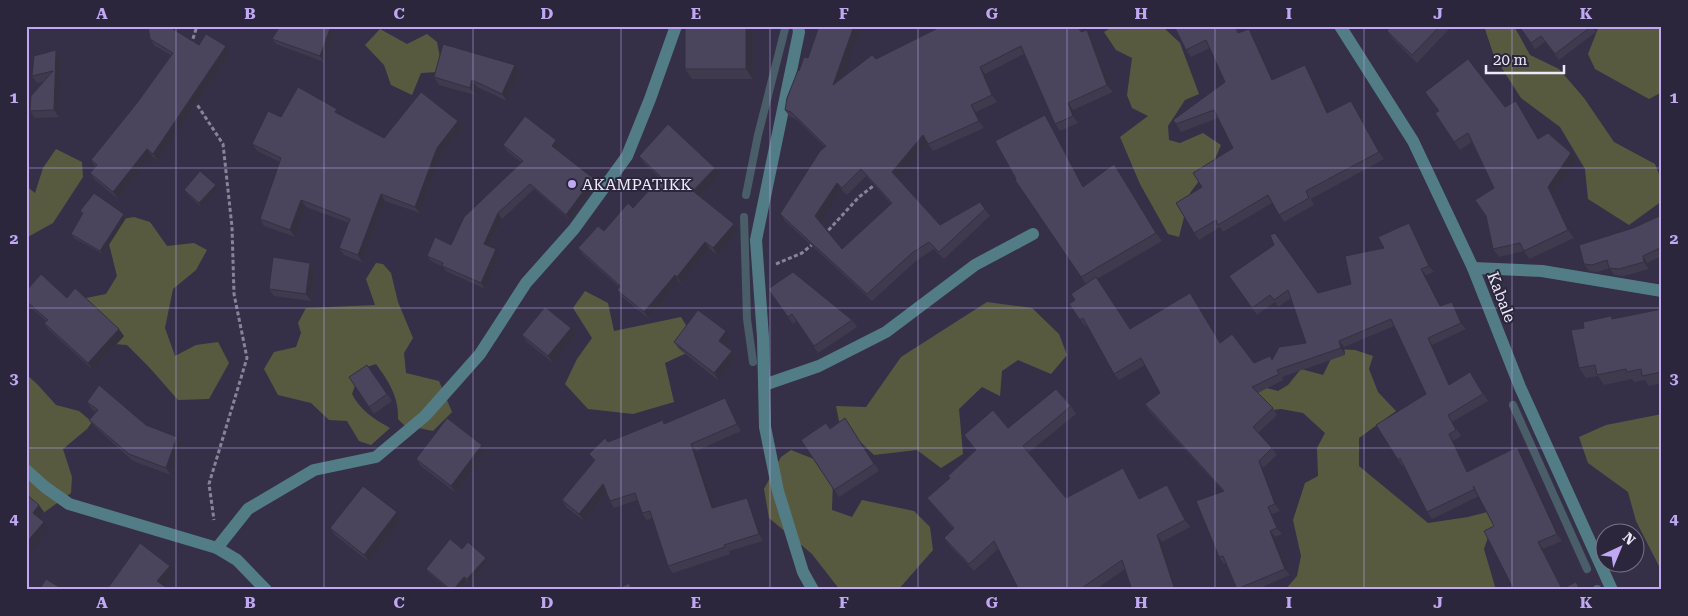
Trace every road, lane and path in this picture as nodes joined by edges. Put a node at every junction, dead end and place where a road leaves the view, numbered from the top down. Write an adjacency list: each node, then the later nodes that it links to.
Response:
1 (197, 26): 5 (path)
2 (676, 26): 16 (street)
3 (1340, 26): 12 (street, Kabale)
4 (799, 28): 11 (street)
5 (189, 52)
6 (190, 93): 16 (path)
7 (882, 178): 9 (path)
8 (1033, 234): 14 (street)
9 (822, 237)
10 (815, 242): 11 (path)
11 (758, 268): 14 (street)
12 (1473, 268): 13 (street); 19 (street, Kabale)
13 (1662, 291)
14 (764, 385): 18 (street)
15 (26, 470): 16 (street)
16 (217, 548): 17 (street)
17 (266, 590)
18 (813, 590)
19 (1612, 590)

